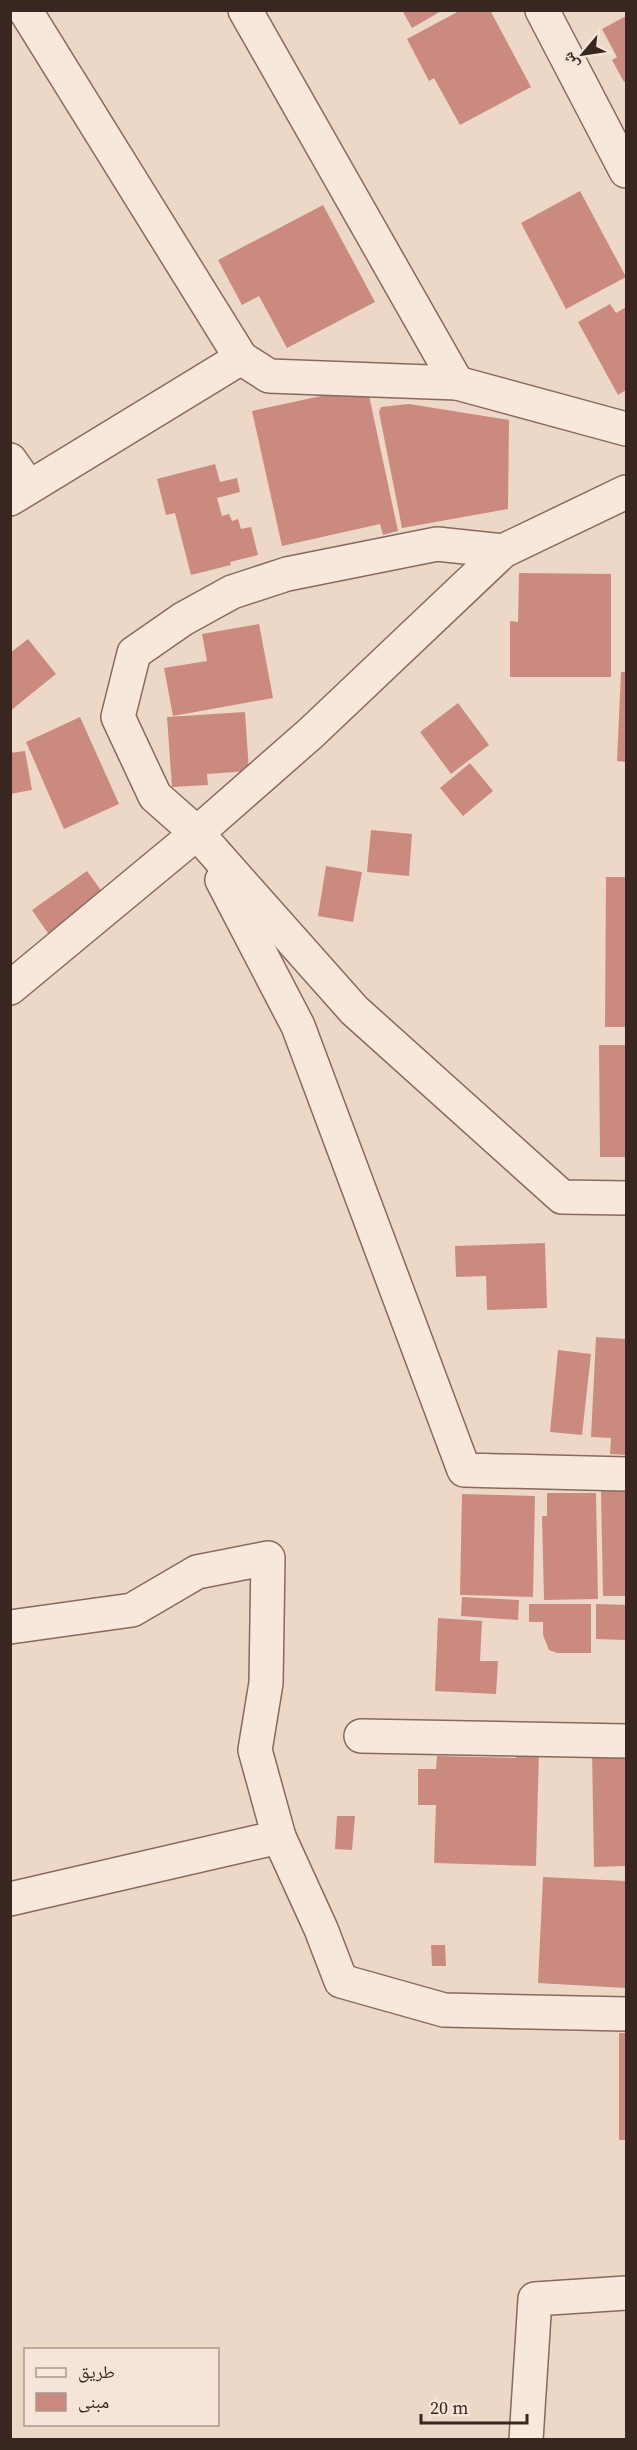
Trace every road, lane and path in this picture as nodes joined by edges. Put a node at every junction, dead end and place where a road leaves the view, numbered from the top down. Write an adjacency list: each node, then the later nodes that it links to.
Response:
1 (25, 10): 6 (street)
2 (245, 10): 7 (street)
3 (542, 10): 4 (street)
4 (614, 119): 5 (street)
5 (627, 171)
6 (241, 358): 7 (street); 11 (street)
7 (457, 383): 8 (street)
8 (627, 429)
9 (10, 460): 11 (street)
10 (627, 492): 12 (street)
11 (20, 493)
12 (503, 550): 13 (street); 13 (street)
13 (197, 833): 14 (street); 15 (street); 16 (street)
14 (10, 988)
15 (627, 1198)
16 (627, 1474)
17 (10, 1627): 20 (street)
18 (361, 1736): 19 (street)
19 (627, 1741)
20 (279, 1837): 21 (street); 22 (street)
21 (10, 1899)
22 (627, 2014)
23 (627, 2293): 24 (street)
24 (526, 2439)

